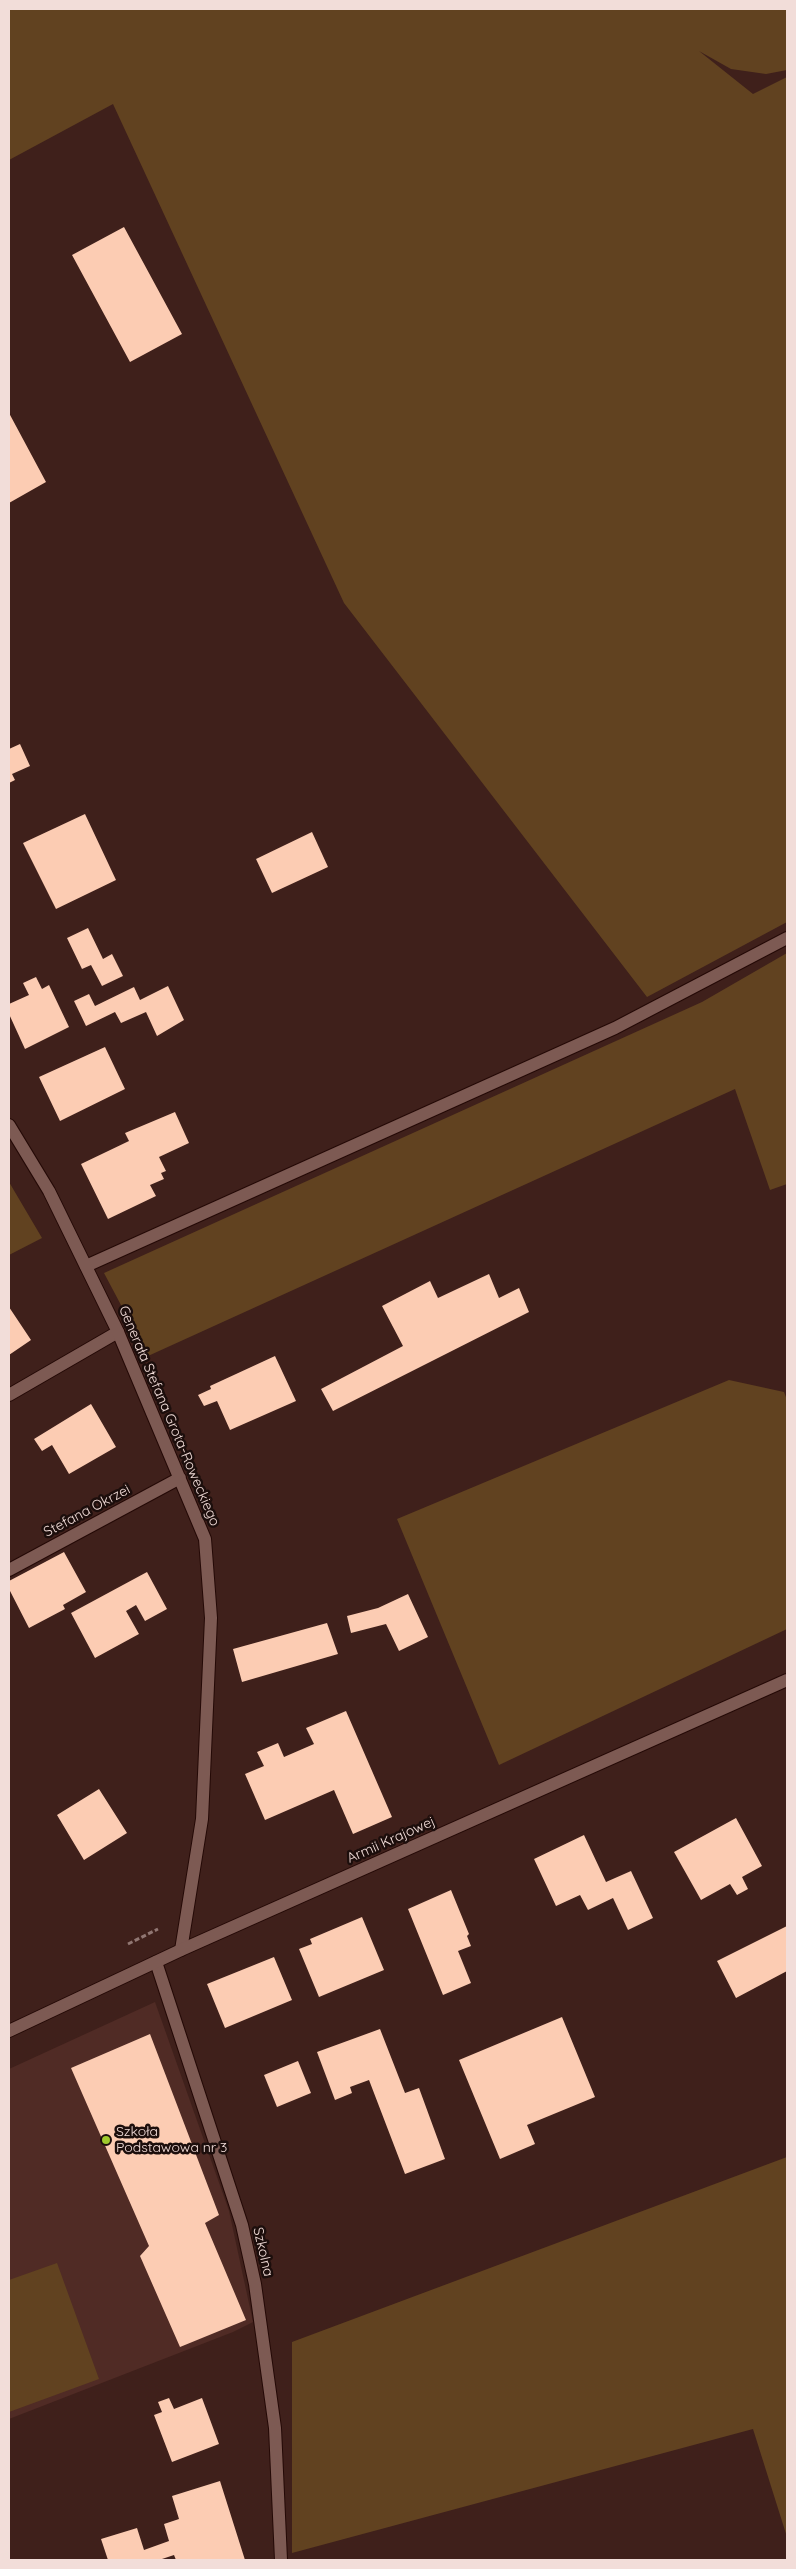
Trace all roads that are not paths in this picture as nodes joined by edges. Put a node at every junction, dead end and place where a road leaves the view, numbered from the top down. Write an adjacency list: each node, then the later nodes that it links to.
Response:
1 (787, 938): 3 (street)
2 (9, 1125): 3 (street, Generała Stefana Grota-Roweckiego)
3 (86, 1266): 4 (street, Generała Stefana Grota-Roweckiego)
4 (118, 1332): 5 (street); 6 (street, Generała Stefana Grota-Roweckiego)
5 (9, 1396)
6 (180, 1478): 7 (street, Stefana Okrzei); 9 (street, Generała Stefana Grota-Roweckiego)
7 (9, 1570)
8 (787, 1680): 9 (street, Armii Krajowej)
9 (182, 1950): 10 (street, Armii Krajowej)
10 (156, 1962): 11 (street, Armii Krajowej); 12 (street, Szkolna)
11 (9, 2031)
12 (281, 2560)

